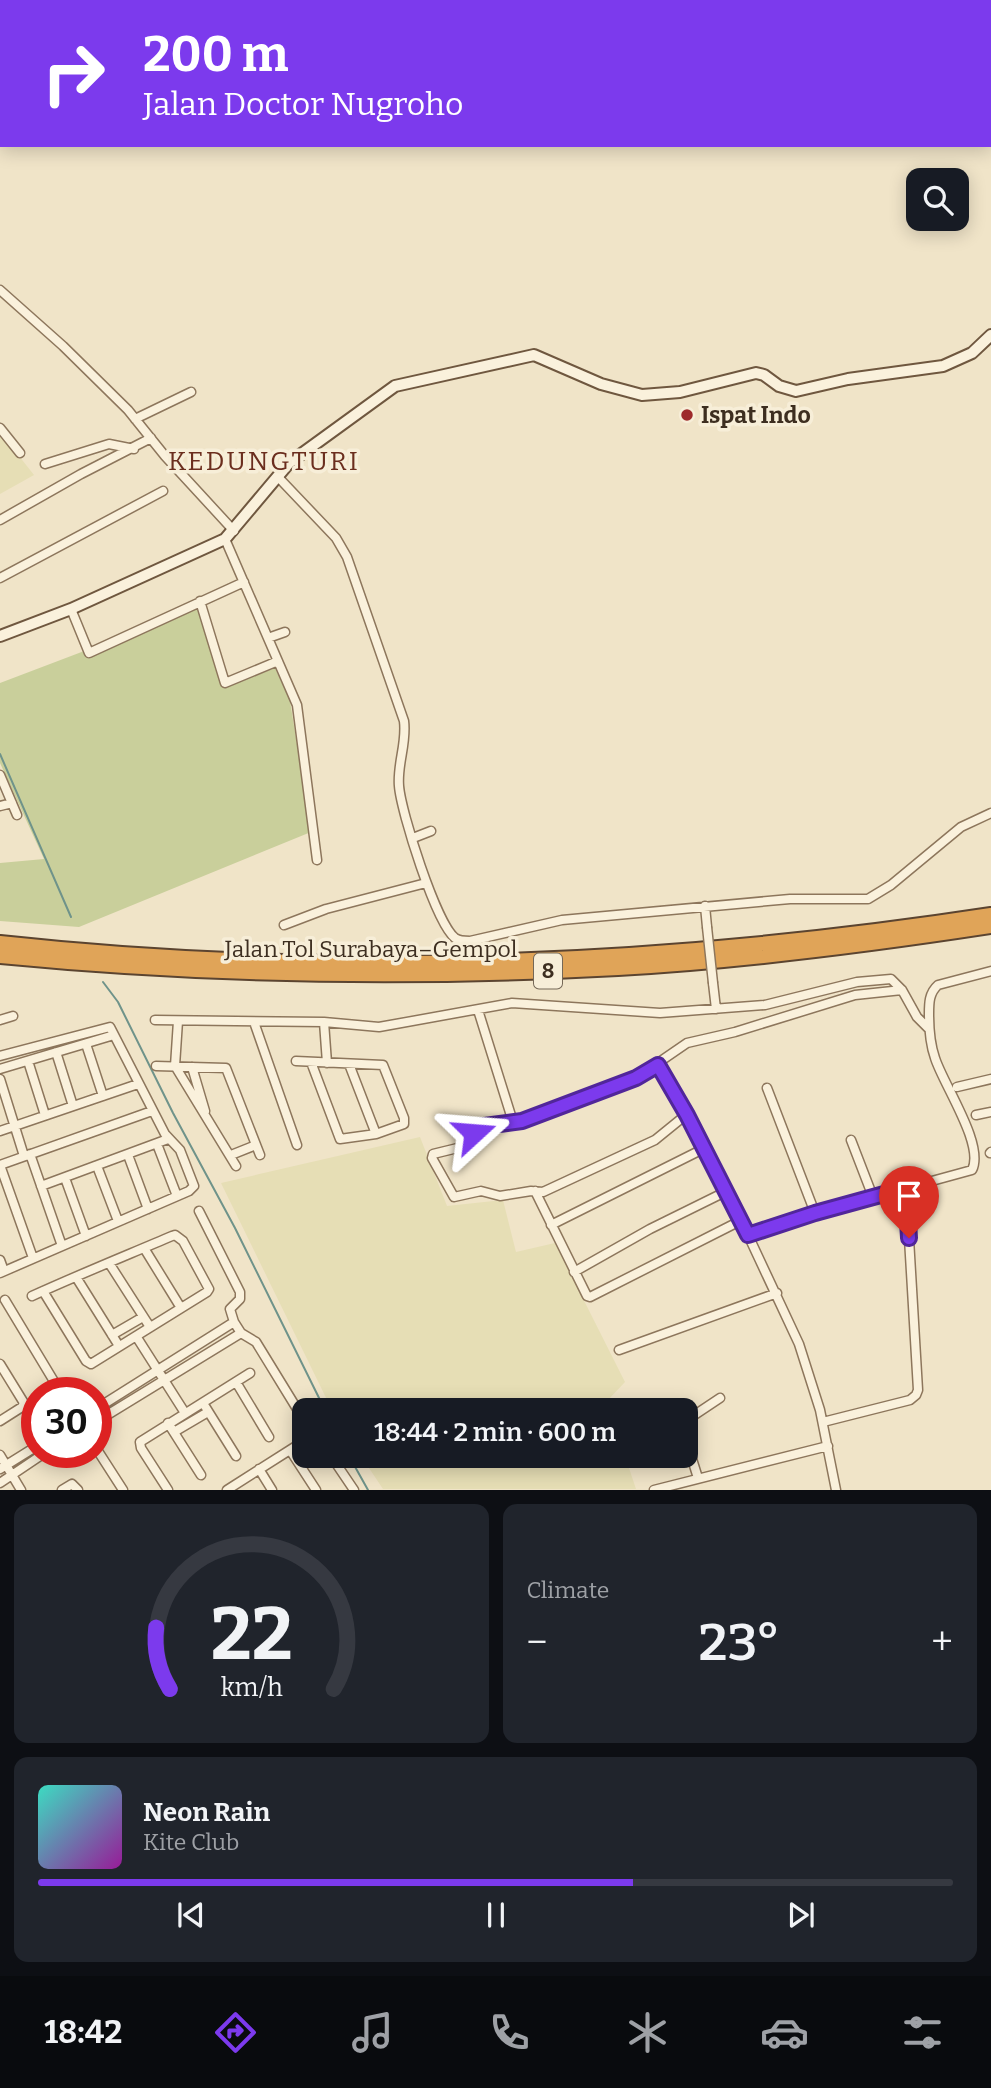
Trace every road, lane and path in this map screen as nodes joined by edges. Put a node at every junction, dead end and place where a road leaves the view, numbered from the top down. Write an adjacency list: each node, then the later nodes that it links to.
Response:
1 (0, 290): 4 (street)
2 (991, 335): 10 (street)
3 (191, 392): 4 (street)
4 (135, 419): 6 (street)
5 (0, 428): 8 (street)
6 (151, 438): 7 (street); 13 (street)
7 (134, 449): 9 (street); 12 (street)
8 (20, 453)
9 (45, 464)
10 (278, 477): 13 (street); 29 (street)
11 (163, 491): 15 (street)
12 (0, 520)
13 (234, 531): 14 (street)
14 (225, 540): 16 (street); 18 (street)
15 (0, 578)
16 (244, 582): 17 (street); 21 (street)
17 (200, 601): 18 (street); 22 (street)
18 (71, 609): 20 (street)
19 (285, 632): 21 (street)
20 (0, 636)
21 (268, 638): 22 (street)
22 (278, 661): 30 (street)
23 (0, 775): 24 (street)
24 (12, 803): 25 (street); 27 (street)
25 (0, 806)
26 (991, 813): 32 (street)
27 (17, 815)
28 (431, 831): 29 (street)
29 (412, 838): 31 (street)
30 (317, 860)
31 (426, 883): 32 (street); 34 (street)
32 (705, 906): 40 (street, bridge)
33 (991, 915): 36 (highway, Jalan Tol Surabaya–Gempol / 8)
34 (284, 925)
35 (991, 926): 37 (highway, Jalan Tol Surabaya–Gempol / 8)
36 (0, 943)
37 (0, 956)
38 (991, 971): 48 (street)
39 (902, 990): 40 (street); 48 (street); 58 (street)
40 (716, 1009): 41 (street)
41 (478, 1010): 47 (street); 76 (street)
42 (13, 1016): 43 (street)
43 (0, 1020)
44 (155, 1020): 45 (street)
45 (178, 1021): 46 (street); 60 (street)
46 (254, 1022): 47 (street); 84 (street)
47 (324, 1022): 56 (street)
48 (928, 1028): 95 (street)
49 (114, 1035): 50 (street); 52 (street); 65 (street)
50 (86, 1044): 51 (street); 68 (street)
51 (57, 1052): 53 (street); 69 (street)
52 (0, 1056)
53 (28, 1061): 62 (street); 72 (street)
54 (296, 1061): 55 (street)
55 (311, 1062): 56 (street); 79 (street)
56 (327, 1063): 57 (street)
57 (349, 1064): 79 (street); 79 (street)
58 (658, 1065): 73 (street); 76 (street)
59 (156, 1066): 60 (street)
60 (175, 1066): 61 (street); 75 (street)
61 (192, 1067): 75 (street); 83 (street)
62 (0, 1069)
63 (0, 1079): 77 (street)
64 (991, 1079): 66 (street)
65 (138, 1083): 68 (street); 70 (street)
66 (957, 1087)
67 (767, 1088): 102 (street)
68 (103, 1096): 69 (street)
69 (73, 1106): 72 (street)
70 (152, 1111): 80 (street); 86 (street)
71 (991, 1112): 74 (street)
72 (45, 1115): 77 (street)
73 (687, 1115): 85 (street); 96 (street)
74 (976, 1115)
75 (207, 1118): 88 (street)
76 (513, 1122): 96 (street)
77 (15, 1125): 78 (street); 86 (street)
78 (0, 1130)
79 (376, 1134)
80 (168, 1139): 82 (street); 98 (street)
81 (851, 1140): 99 (street)
82 (158, 1144): 87 (street); 98 (street)
83 (256, 1145): 88 (street); 89 (street)
84 (297, 1145)
85 (704, 1149): 97 (street); 105 (street)
86 (27, 1155): 90 (street); 94 (street)
87 (128, 1155): 91 (street); 100 (street)
88 (231, 1155): 92 (street)
89 (260, 1155)
90 (0, 1165): 110 (street)
91 (97, 1166): 93 (street); 103 (street)
92 (236, 1166)
93 (65, 1178): 94 (street); 107 (street)
94 (41, 1186): 108 (street)
95 (906, 1188): 99 (street); 144 (street)
96 (535, 1191): 105 (street)
97 (725, 1192): 104 (street); 114 (street)
98 (177, 1196): 100 (street)
99 (873, 1197): 102 (street)
100 (148, 1209): 103 (street)
101 (199, 1211): 122 (street)
102 (815, 1213): 106 (street)
103 (118, 1221): 107 (street)
104 (740, 1222): 106 (street); 114 (street)
105 (551, 1226): 114 (street)
106 (748, 1235): 117 (street)
107 (86, 1236): 108 (street)
108 (62, 1246): 110 (street)
109 (144, 1248): 112 (street); 120 (street); 120 (street)
110 (33, 1258): 113 (street)
111 (0, 1261): 113 (street)
112 (109, 1263): 115 (street); 121 (street)
113 (2, 1272)
114 (574, 1272)
115 (76, 1277): 116 (street); 125 (street)
116 (43, 1291): 118 (street); 127 (street)
117 (777, 1293): 128 (street); 144 (street)
118 (32, 1296)
119 (5, 1300): 132 (street)
120 (181, 1308): 123 (street)
121 (143, 1317): 123 (street); 125 (street)
122 (234, 1322): 124 (street); 130 (street)
123 (150, 1327): 126 (street)
124 (241, 1333): 133 (street); 137 (street)
125 (112, 1335): 127 (street)
126 (136, 1336): 127 (street); 130 (street)
127 (119, 1346)
128 (619, 1350)
129 (0, 1364): 143 (street)
130 (158, 1370): 133 (street); 136 (street)
131 (250, 1373): 134 (street)
132 (51, 1377)
133 (164, 1380): 139 (street); 141 (street)
134 (236, 1382): 138 (street); 147 (street)
135 (720, 1398): 142 (street)
136 (112, 1399)
137 (292, 1401)
138 (202, 1403): 140 (street); 141 (street)
139 (112, 1409)
140 (208, 1412): 146 (street); 152 (street)
141 (185, 1413): 145 (street)
142 (698, 1413)
143 (0, 1421)
144 (822, 1422): 148 (street)
145 (168, 1423): 146 (street); 167 (street)
146 (174, 1432): 160 (street)
147 (269, 1437)
148 (828, 1446): 161 (street); 173 (street)
149 (290, 1450): 158 (street); 170 (street)
150 (0, 1455): 153 (street)
151 (21, 1456): 153 (street)
152 (236, 1456)
153 (3, 1467): 159 (street)
154 (22, 1468): 159 (street)
155 (109, 1468): 166 (street)
156 (339, 1468): 171 (street)
157 (695, 1468): 161 (street)
158 (259, 1469): 168 (street); 169 (street)
159 (12, 1475): 162 (street); 164 (street)
160 (201, 1475)
161 (698, 1478): 172 (street)
162 (0, 1483)
163 (75, 1487): 165 (street)
164 (21, 1489)
165 (62, 1489)
166 (122, 1489)
167 (167, 1489)
168 (227, 1489)
169 (272, 1489)
170 (316, 1489)
171 (354, 1489)
172 (654, 1489)
173 (836, 1489)

